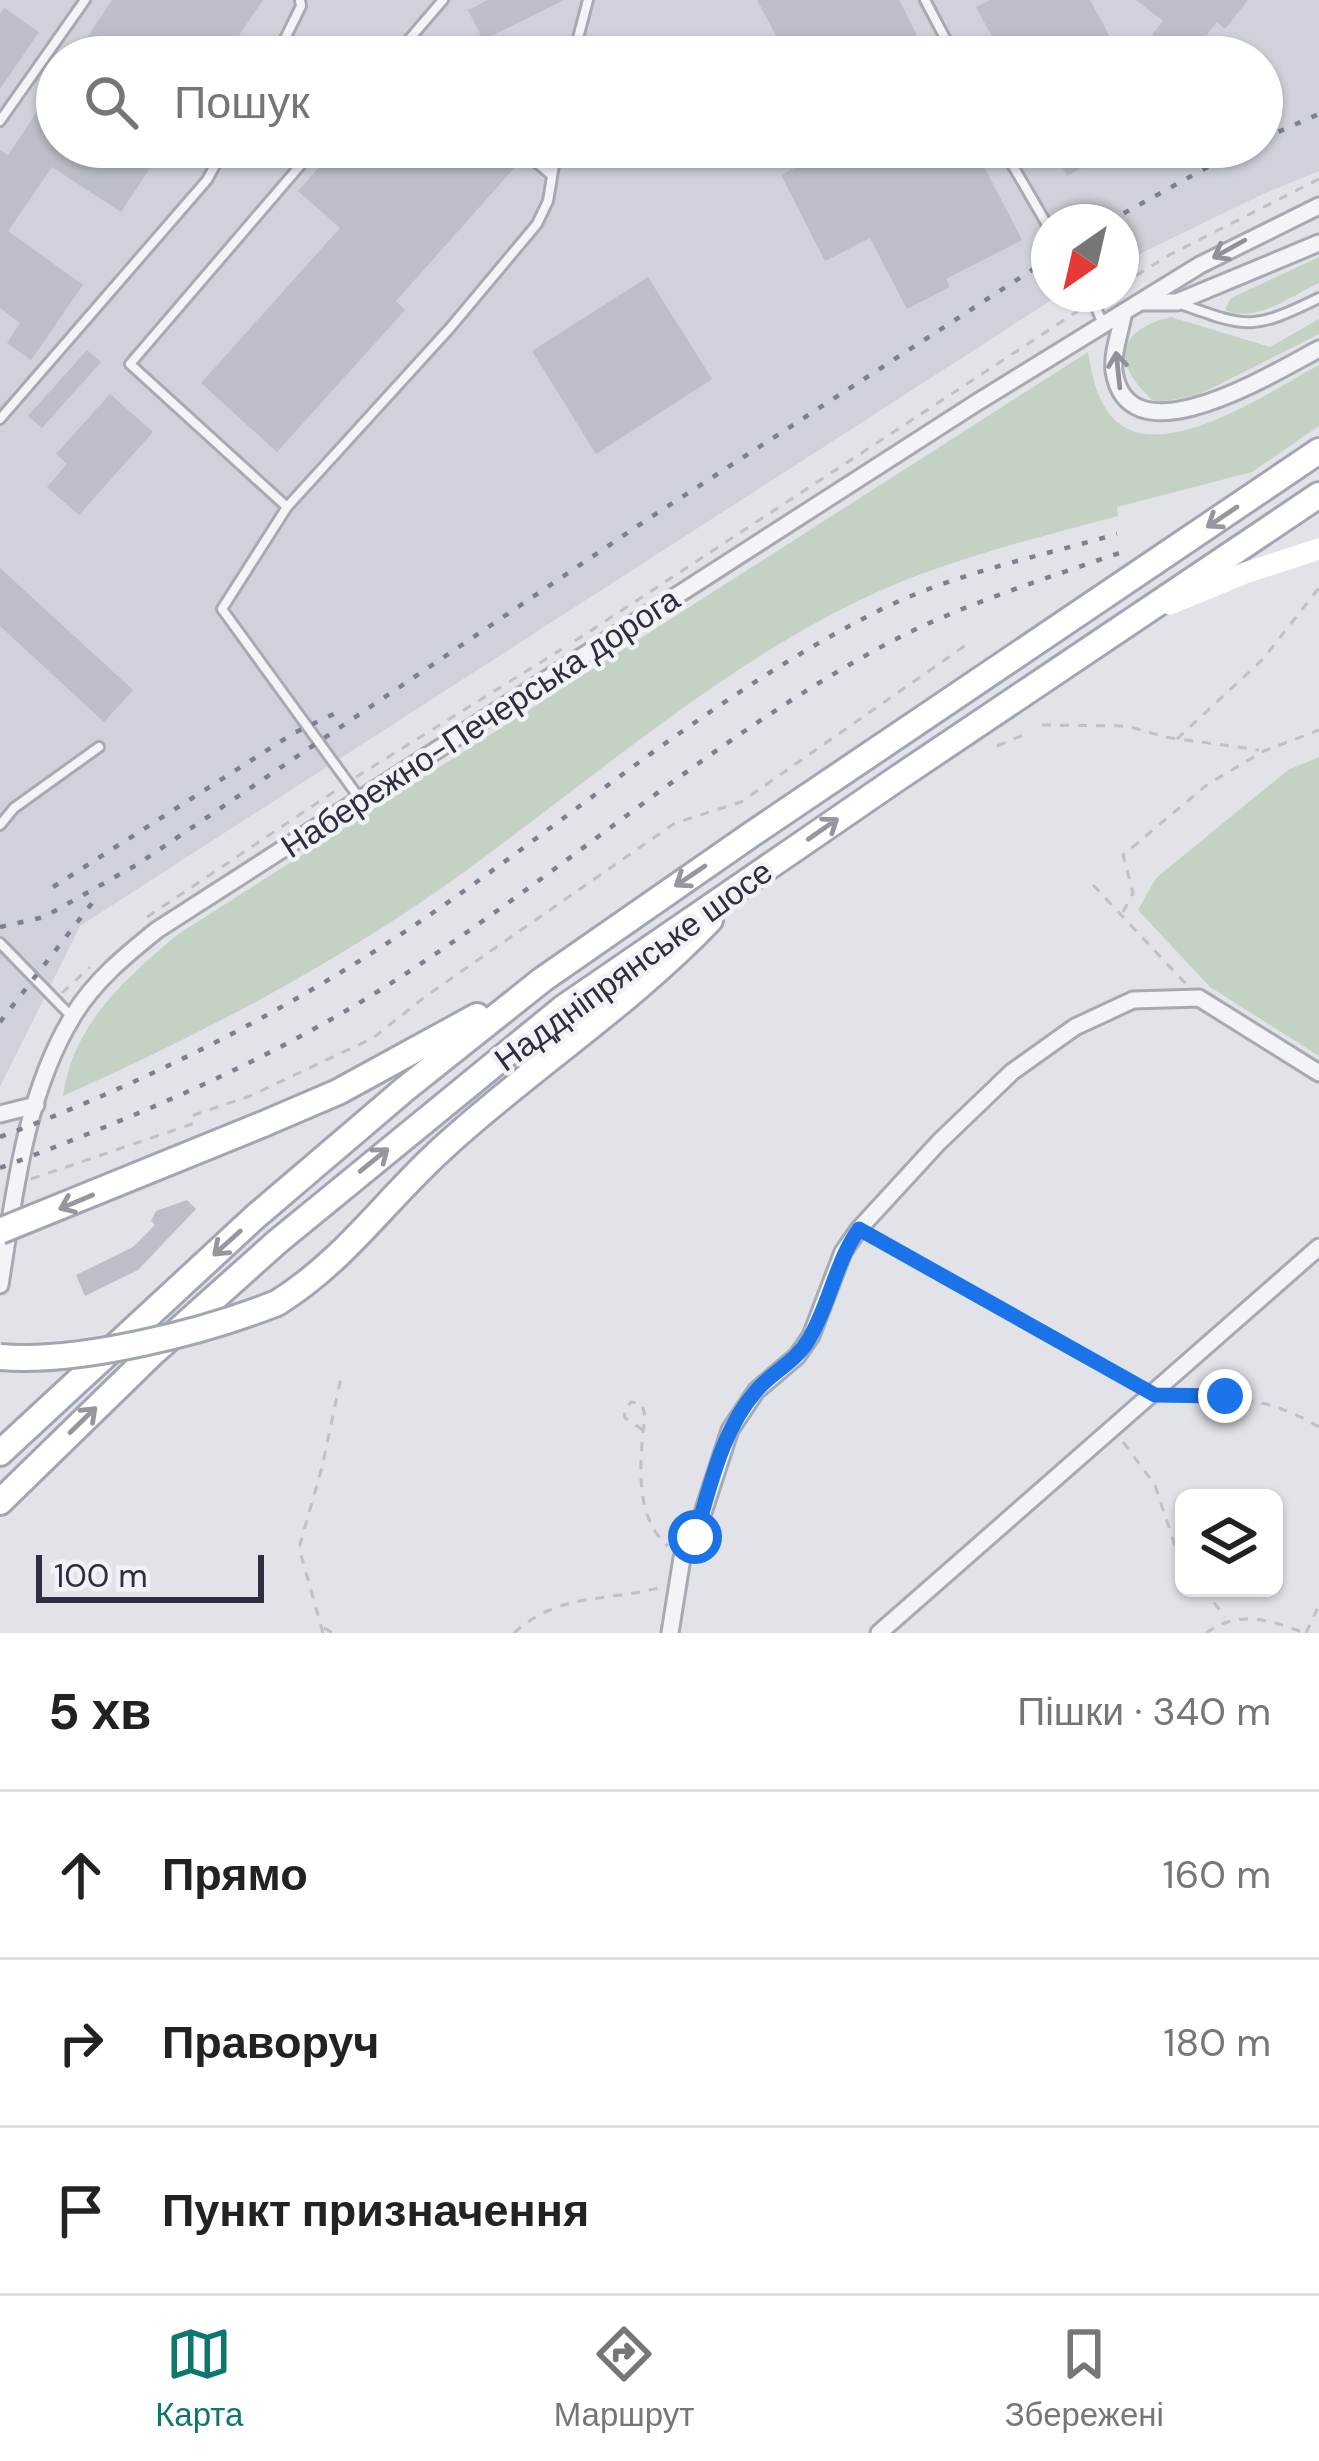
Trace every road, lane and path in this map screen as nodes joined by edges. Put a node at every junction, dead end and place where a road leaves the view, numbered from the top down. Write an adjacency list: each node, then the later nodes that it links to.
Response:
1 (86, 0): 6 (lane)
2 (299, 0): 7 (lane)
3 (443, 0): 8 (lane)
4 (588, 0): 9 (lane)
5 (925, 0): 10 (lane)
6 (61, 36)
7 (286, 36)
8 (412, 36)
9 (579, 36)
10 (944, 36)
11 (36, 71): 12 (lane)
12 (1, 121)
13 (213, 168): 32 (lane)
14 (298, 168): 35 (lane)
15 (543, 168): 18 (lane)
16 (552, 168): 18 (lane)
17 (1014, 168): 20 (lane)
18 (551, 175): 35 (lane)
19 (1319, 179): 23 (path)
20 (1035, 204)
21 (1319, 206): 25 (street, Набережно-Печерська дорога, one-way to 25)
22 (1319, 243): 26 (street)
23 (1139, 274)
24 (1319, 298): 26 (lane)
25 (1144, 302): 26 (street); 29 (street, Набережно-Печерська дорога)
26 (1177, 302)
27 (1071, 312): 47 (path)
28 (1098, 312): 30 (lane)
29 (1123, 316): 30 (street, Набережно-Печерська дорога); 31 (street, one-way to 29)
30 (1104, 325): 48 (street, Набережно-Печерська дорога)
31 (1319, 349)
32 (0, 418)
33 (1319, 452): 56 (main road, Наддніпрянське шосе, one-way to 56)
34 (1319, 495): 38 (main road, Наддніпрянське шосе)
35 (287, 507): 47 (lane)
36 (1319, 549): 38 (street)
37 (1319, 588): 43 (path)
38 (1136, 618): 50 (main road, Наддніпрянське шосе, one-way to 38)
39 (966, 645): 63 (path)
40 (1042, 725): 43 (path)
41 (1319, 730): 46 (path)
42 (1028, 734): 44 (path)
43 (1176, 739): 46 (path)
44 (997, 746)
45 (99, 747): 49 (lane)
46 (1264, 751): 52 (path)
47 (349, 782): 48 (lane); 53 (path)
48 (360, 799): 59 (street, Набережно-Печерська дорога)
49 (0, 825)
50 (748, 881): 68 (main road, bridge); 75 (main road, Наддніпрянське шосе, one-way to 50)
51 (1093, 884): 52 (path)
52 (1123, 912): 57 (path)
53 (142, 922)
54 (0, 943): 58 (lane)
55 (97, 962): 58 (path)
56 (542, 980): 65 (main road, one-way to 65, bridge); 74 (main road, Наддніпрянське шосе, one-way to 74)
57 (1199, 998): 60 (street); 64 (street)
58 (55, 1000): 59 (lane)
59 (72, 1017): 61 (street, Набережно-Печерська дорога)
60 (1319, 1073)
61 (36, 1105): 62 (street); 63 (street, Набережно-Печерська дорога)
62 (0, 1114)
63 (17, 1184): 65 (street, Набережно-Печерська дорога)
64 (859, 1229): 70 (path); 77 (street)
65 (3, 1234): 67 (street, Набережно-Печерська дорога)
66 (1319, 1247): 70 (street)
67 (0, 1286)
68 (0, 1357)
69 (342, 1373): 82 (path)
70 (1155, 1395): 71 (path); 72 (street)
71 (1319, 1426)
72 (1115, 1429): 76 (path); 87 (street)
73 (644, 1430): 73 (path); 77 (path)
74 (0, 1453)
75 (0, 1502)
76 (1175, 1546)
77 (682, 1558): 78 (street)
78 (677, 1582): 85 (path); 86 (street)
79 (1210, 1597): 81 (path)
80 (1319, 1604): 89 (path)
81 (1226, 1618): 83 (path); 88 (path)
82 (322, 1630): 84 (path)
83 (1289, 1630): 89 (path)
84 (334, 1633)
85 (514, 1633)
86 (670, 1633)
87 (879, 1633)
88 (1206, 1633)
89 (1305, 1633)

